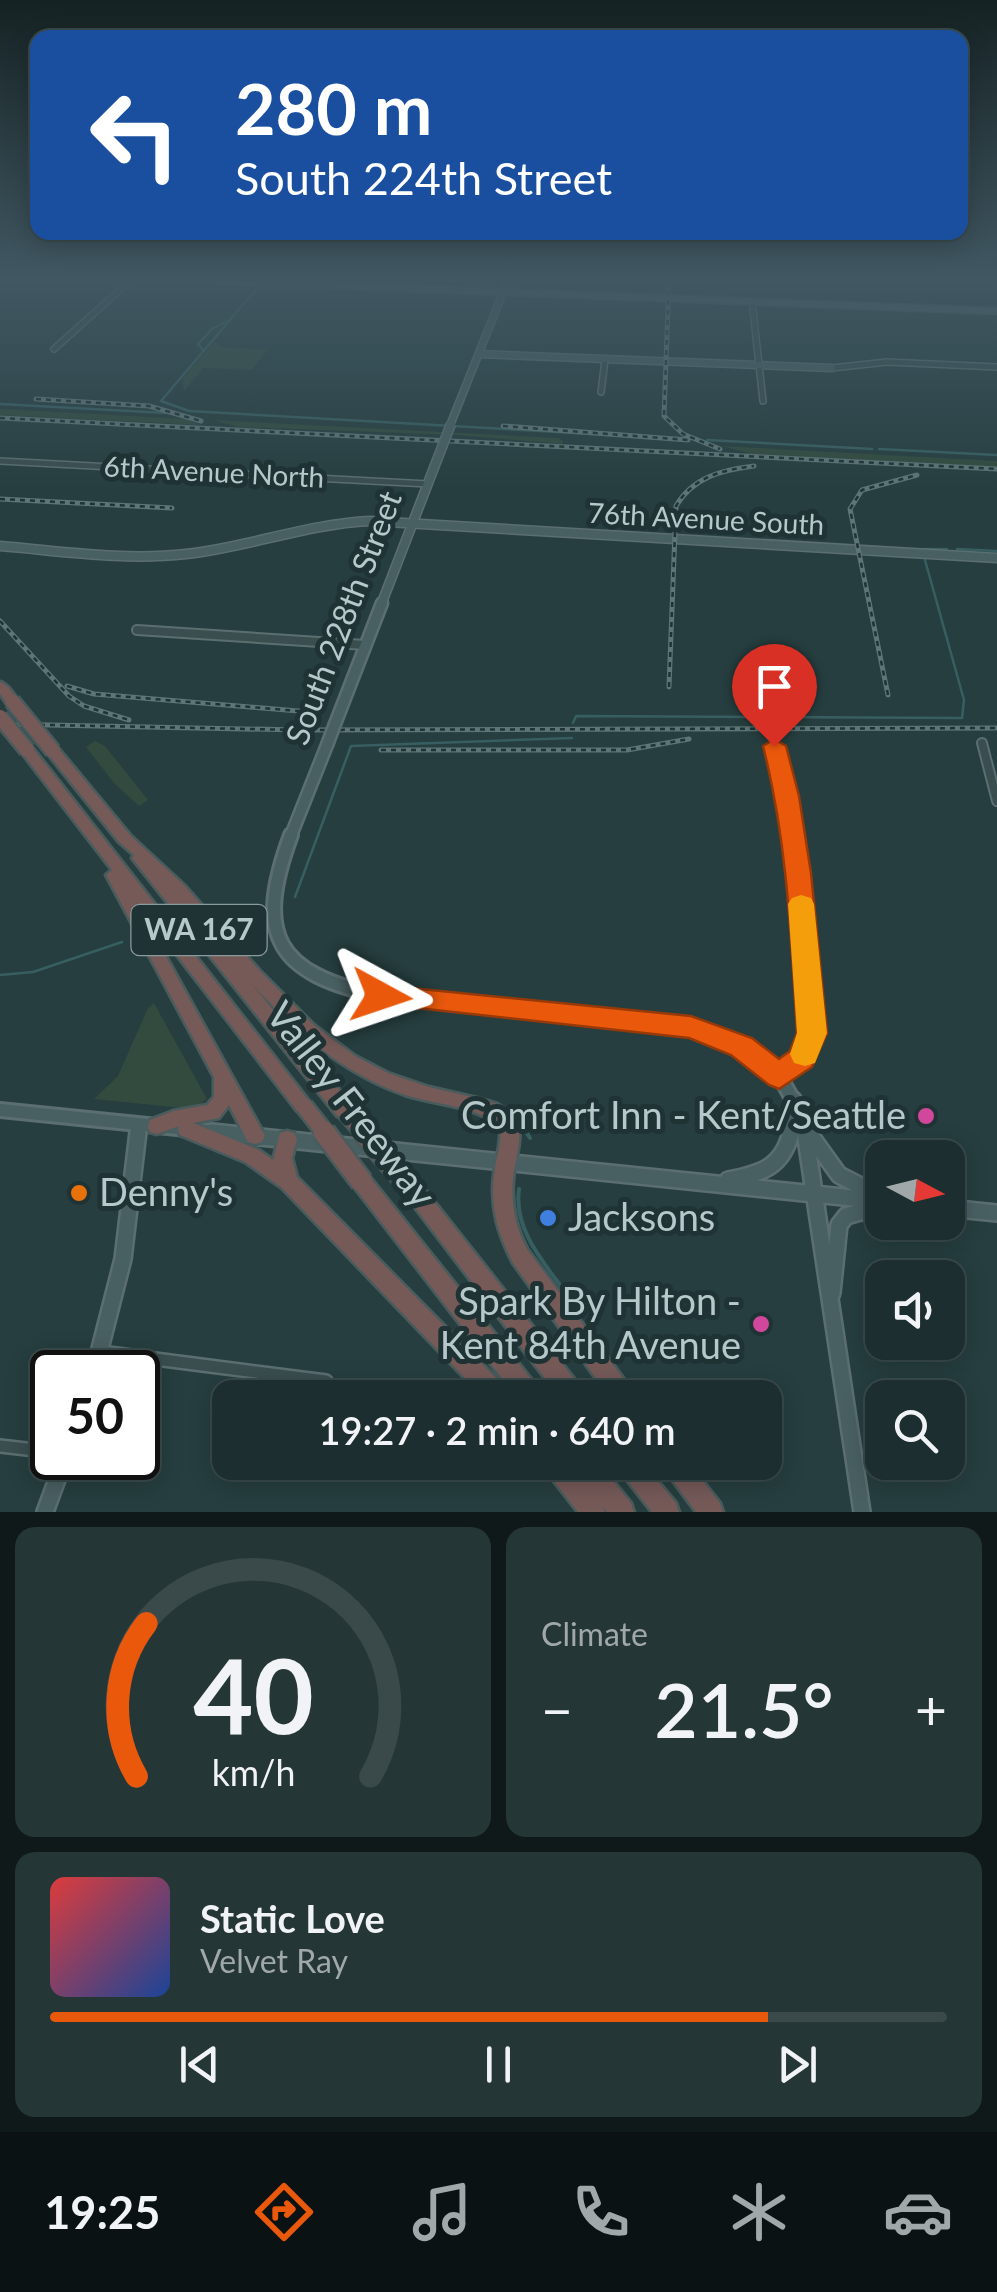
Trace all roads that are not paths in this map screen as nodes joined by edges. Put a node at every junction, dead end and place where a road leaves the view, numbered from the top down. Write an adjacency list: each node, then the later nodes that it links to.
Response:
1 (480, 351): 3 (main road, South 228th Street)
2 (758, 351): 5 (street)
3 (479, 354): 4 (main road); 11 (main road, South 228th Street, bridge)
4 (604, 360): 5 (main road); 8 (street)
5 (760, 367): 7 (main road); 9 (street)
6 (997, 367): 7 (street)
7 (832, 368)
8 (601, 392)
9 (763, 401)
10 (0, 461): 11 (street, 6th Avenue North)
11 (428, 484): 12 (main road, South 228th Street)
12 (413, 524): 13 (main road, 76th Avenue South); 14 (main road, 76th Avenue South); 16 (main road, South 228th Street)
13 (0, 546)
14 (997, 558)
15 (137, 630): 16 (street)
16 (366, 645): 25 (main road, South 228th Street, bridge)
17 (0, 686): 22 (highway, Valley Freeway / WA 167, bridge)
18 (0, 716): 23 (highway, Valley Freeway / WA 167, bridge)
19 (982, 743): 21 (street)
20 (774, 746): 25 (street)
21 (997, 801)
22 (123, 836): 33 (highway); 48 (highway, Valley Freeway / WA 167, bridge)
23 (95, 839): 24 (highway); 47 (highway, Valley Freeway / WA 167, bridge)
24 (222, 1072): 29 (highway); 31 (highway)
25 (779, 1076): 26 (main road)
26 (794, 1097): 28 (main road); 35 (main road)
27 (0, 1110): 29 (main road)
28 (803, 1120): 36 (main road); 37 (main road)
29 (148, 1126): 30 (main road); 43 (main road)
30 (187, 1129): 31 (main road); 34 (highway)
31 (255, 1136): 32 (main road)
32 (287, 1139): 33 (main road); 34 (highway)
33 (506, 1162): 35 (main road); 49 (highway)
34 (289, 1182): 46 (highway)
35 (707, 1182): 37 (main road)
36 (865, 1192)
37 (812, 1193): 38 (main road); 42 (main road)
38 (865, 1199)
39 (865, 1208): 42 (main road)
40 (965, 1210): 41 (main road)
41 (997, 1213)
42 (830, 1314): 62 (main road)
43 (101, 1350)
44 (160, 1360): 45 (street)
45 (318, 1380)
46 (482, 1380)
47 (518, 1380)
48 (561, 1380)
49 (611, 1380)
50 (0, 1446): 51 (street)
51 (30, 1449)
52 (57, 1480): 57 (main road)
53 (567, 1480): 58 (highway)
54 (597, 1480): 59 (highway)
55 (642, 1480): 60 (highway)
56 (687, 1480): 61 (highway)
57 (46, 1512)
58 (593, 1512)
59 (622, 1512)
60 (667, 1512)
61 (711, 1512)
62 (862, 1512)

